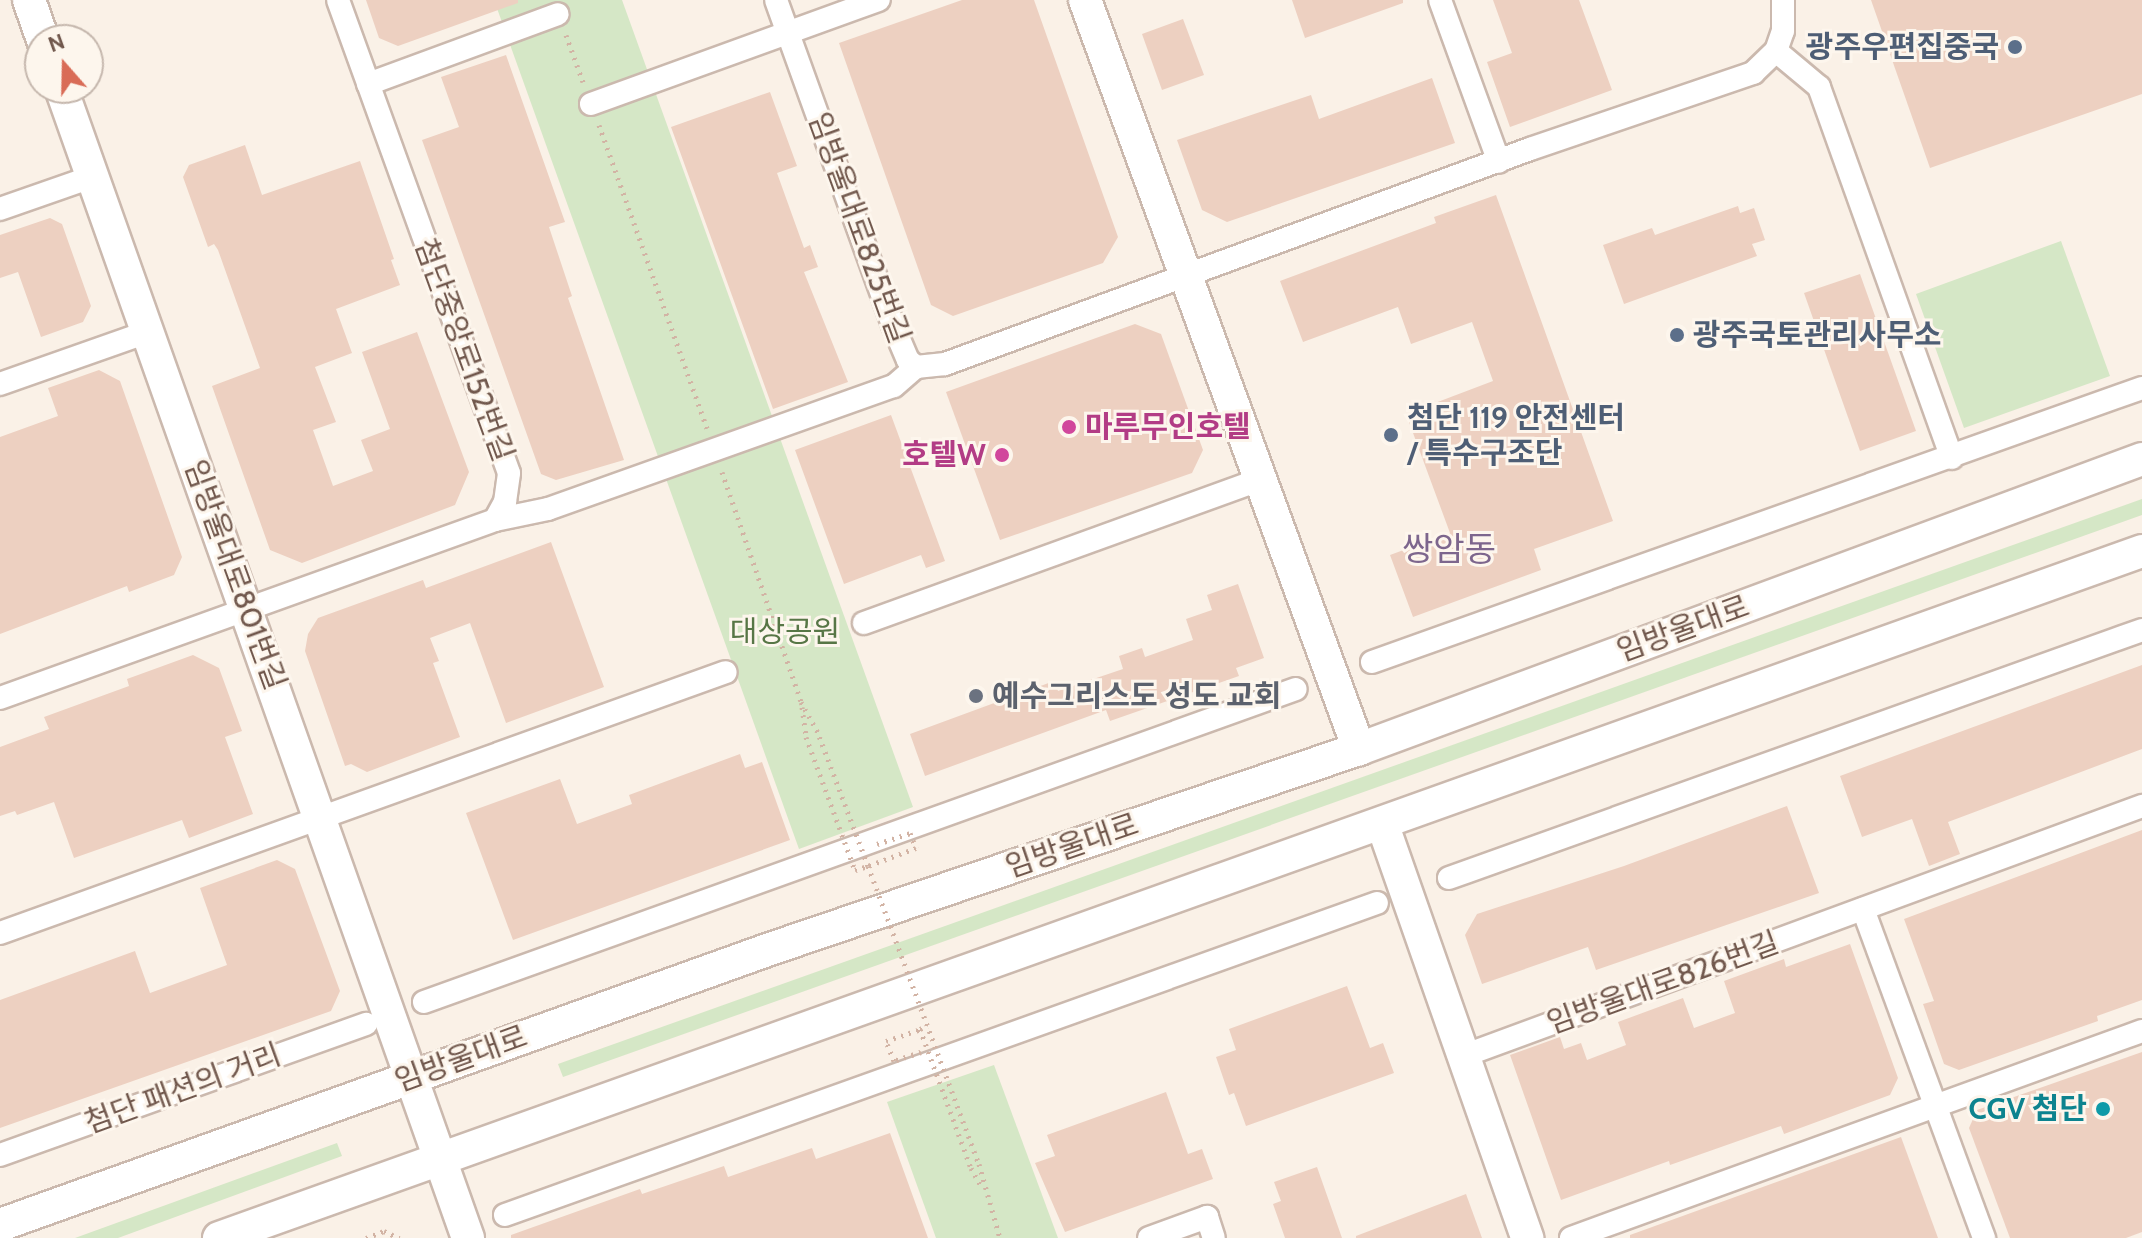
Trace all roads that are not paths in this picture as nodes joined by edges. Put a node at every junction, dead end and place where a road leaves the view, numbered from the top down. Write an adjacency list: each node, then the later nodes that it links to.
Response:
1 (29, 0): 9 (main road)
2 (338, 0): 12 (street, 첨단중앙로152번길)
3 (776, 0): 10 (street, 임방울대로825번길)
4 (879, 0): 10 (street)
5 (1085, 0): 18 (main road)
6 (1440, 0): 15 (street)
7 (1783, 0): 11 (street)
8 (558, 14): 12 (street)
9 (37, 24)
10 (788, 33): 14 (street); 20 (street, 임방울대로825번길)
11 (1776, 51): 15 (street, 임방울대로825번길); 23 (street)
12 (368, 84): 26 (street, 첨단중앙로152번길)
13 (67, 104): 16 (main road, 임방울대로801번길)
14 (591, 104)
15 (1499, 162): 18 (street, 임방울대로825번길)
16 (94, 176): 17 (street); 19 (main road, 임방울대로801번길)
17 (0, 209)
18 (1185, 275): 20 (street, 임방울대로825번길); 25 (main road)
19 (148, 332): 21 (street); 28 (main road, 임방울대로801번길)
20 (916, 367): 26 (street)
21 (0, 384)
22 (2142, 388): 23 (street)
23 (1952, 458): 31 (street)
24 (2142, 459): 35 (main road, 임방울대로)
25 (1260, 480): 29 (street); 35 (main road)
26 (495, 520): 28 (street)
27 (2142, 551): 38 (main road)
28 (249, 611): 34 (street); 37 (main road, 임방울대로801번길)
29 (864, 623)
30 (2142, 630): 39 (street)
31 (1372, 662)
32 (726, 672): 37 (street)
33 (1296, 689): 43 (street)
34 (0, 698)
35 (1359, 749): 47 (main road, 임방울대로)
36 (2142, 806): 41 (street, 임방울대로826번길)
37 (320, 818): 42 (street); 47 (main road, 임방울대로801번길)
38 (1382, 823): 46 (main road); 50 (main road)
39 (1449, 878)
40 (1377, 903): 51 (street)
41 (1863, 909): 46 (street, 임방울대로826번길); 48 (street)
42 (0, 933)
43 (424, 1002)
44 (366, 1024): 49 (street, 첨단 패션의 거리)
45 (2142, 1031): 48 (street)
46 (1463, 1056): 57 (main road)
47 (411, 1077): 50 (main road, 임방울대로801번길); 52 (main road, 임방울대로)
48 (1935, 1105): 58 (street); 59 (street)
49 (0, 1155)
50 (439, 1159): 53 (main road); 54 (main road, 임방울대로801번길)
51 (505, 1215)
52 (0, 1225)
53 (219, 1238)
54 (468, 1238)
55 (1149, 1238): 56 (street)
56 (1214, 1238)
57 (1527, 1238)
58 (1571, 1238)
59 (1984, 1238)

